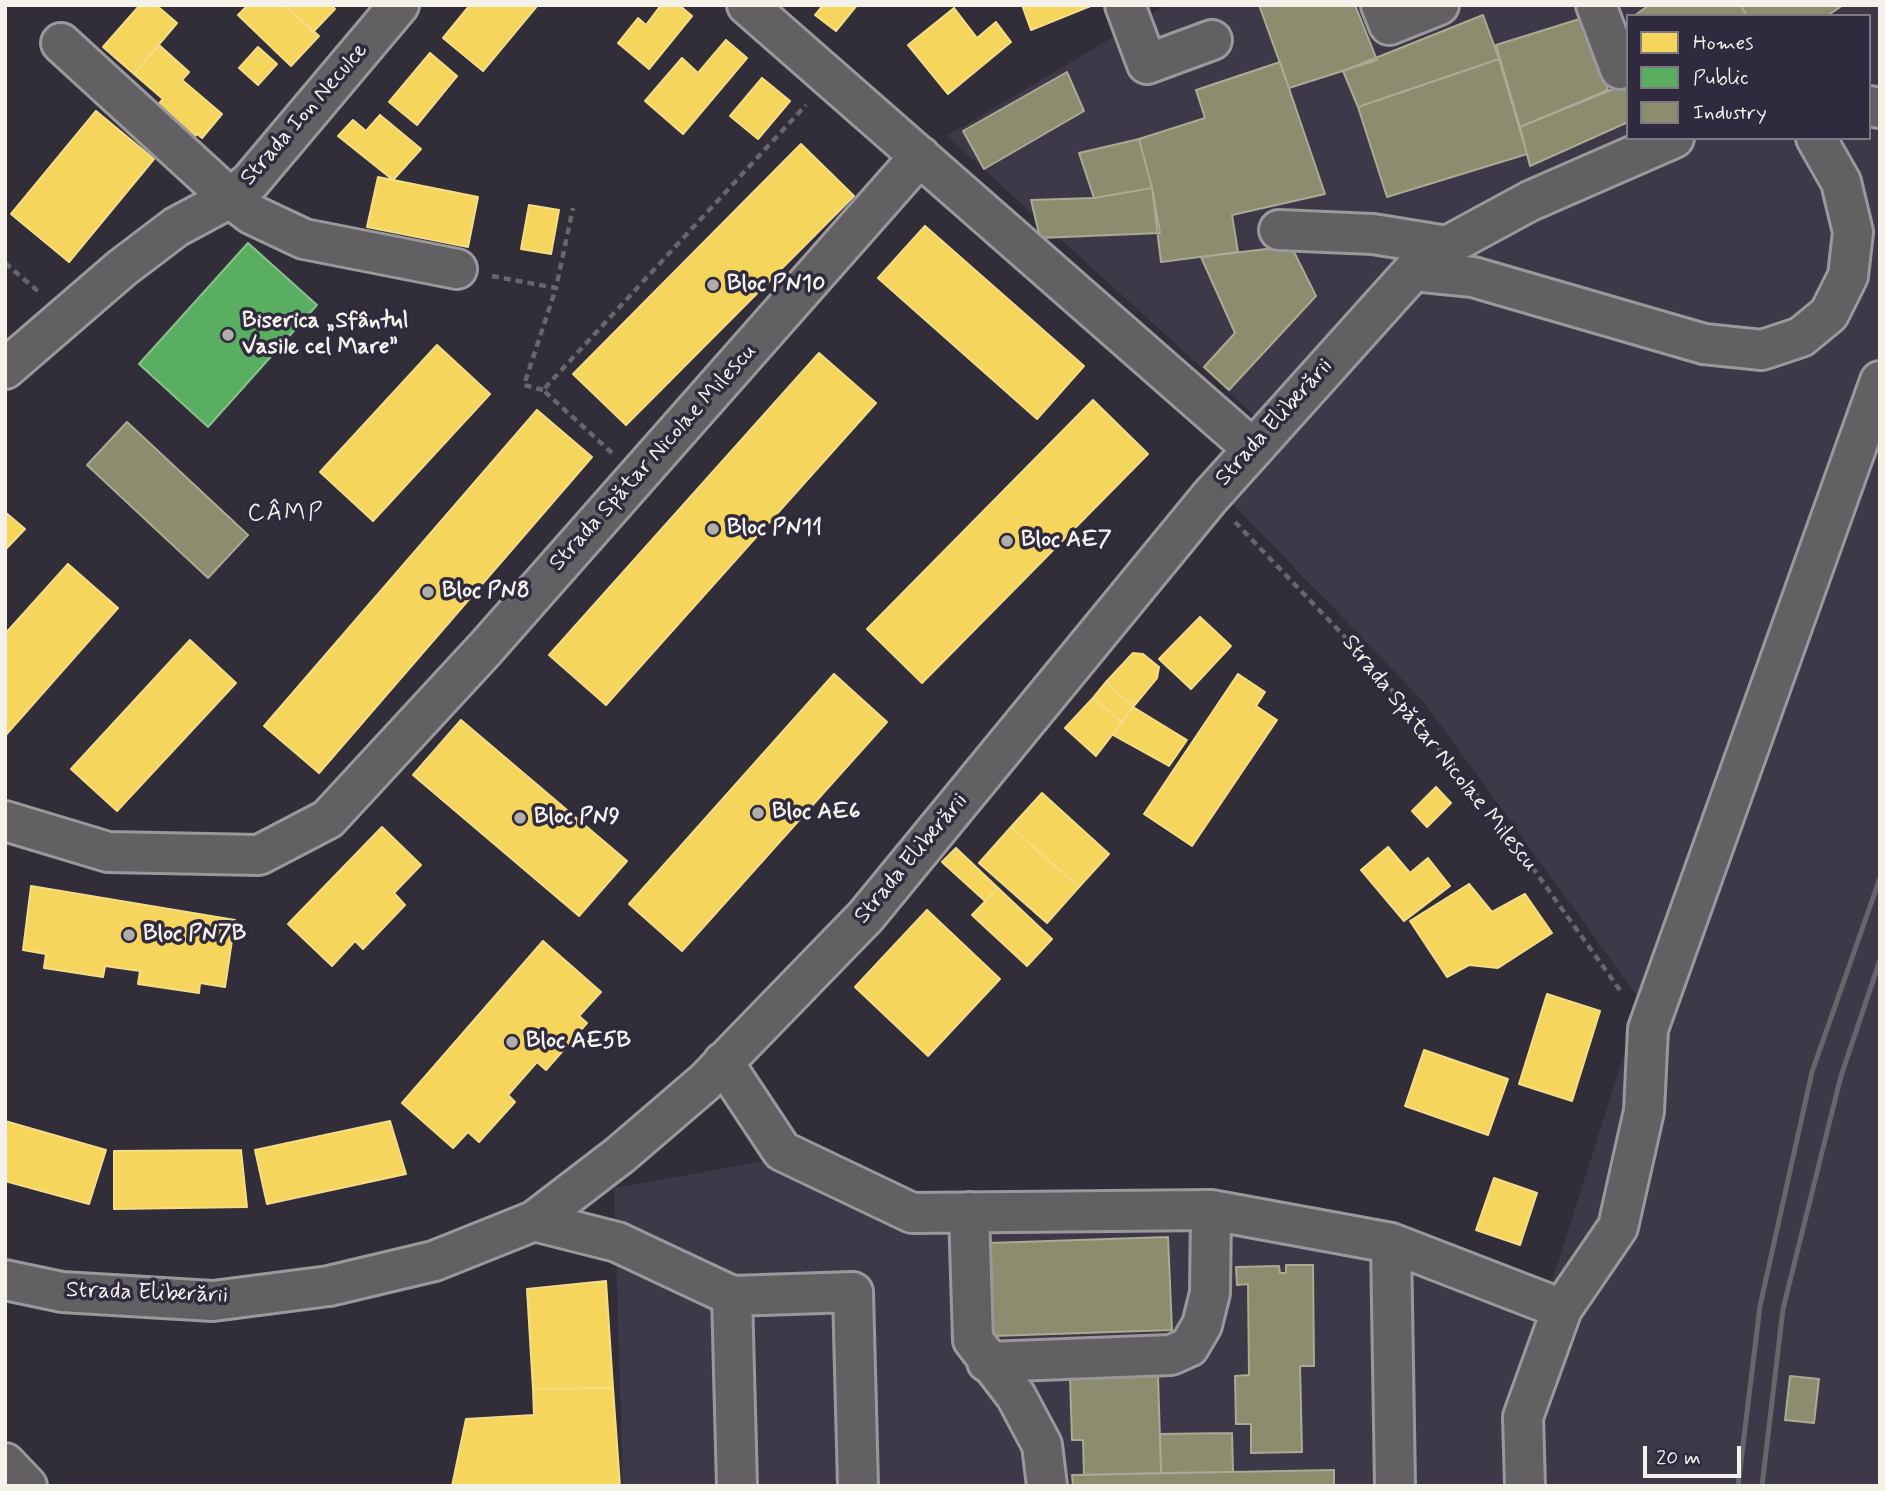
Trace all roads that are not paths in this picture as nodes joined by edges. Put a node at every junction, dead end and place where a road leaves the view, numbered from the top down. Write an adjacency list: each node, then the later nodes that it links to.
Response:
1 (399, 5): 13 (street, Strada Ion Neculce)
2 (747, 5): 12 (street)
3 (1125, 5): 7 (street)
4 (1381, 5): 5 (street)
5 (1439, 5)
6 (1596, 5): 9 (street)
7 (1212, 40)
8 (61, 43): 13 (street)
9 (1620, 69)
10 (1669, 140): 15 (street, Strada Eliberării)
11 (1817, 140): 17 (street)
12 (919, 156): 20 (street); 21 (street, Strada Spătar Nicolae Milescu)
13 (230, 198): 16 (street); 18 (street, Strada Ion Neculce)
14 (1279, 230): 15 (street)
15 (1447, 246): 17 (street, Strada Eliberării)
16 (457, 269)
17 (1413, 271): 20 (street, Strada Eliberării)
18 (5, 369)
19 (1880, 382): 29 (street)
20 (1252, 448): 22 (street, Strada Eliberării)
21 (5, 821)
22 (723, 1062): 24 (street); 25 (street, Strada Eliberării)
23 (1211, 1210): 24 (street); 26 (street); 30 (street)
24 (969, 1212): 30 (street)
25 (534, 1221): 27 (street, Strada Eliberării); 28 (street)
26 (1391, 1244): 29 (street); 36 (street)
27 (5, 1280)
28 (732, 1296): 33 (street); 34 (street)
29 (1562, 1309): 37 (street)
30 (987, 1362): 35 (street)
31 (5, 1463): 32 (street)
32 (27, 1486)
33 (737, 1486)
34 (858, 1486)
35 (1047, 1486)
36 (1395, 1486)
37 (1525, 1486)

